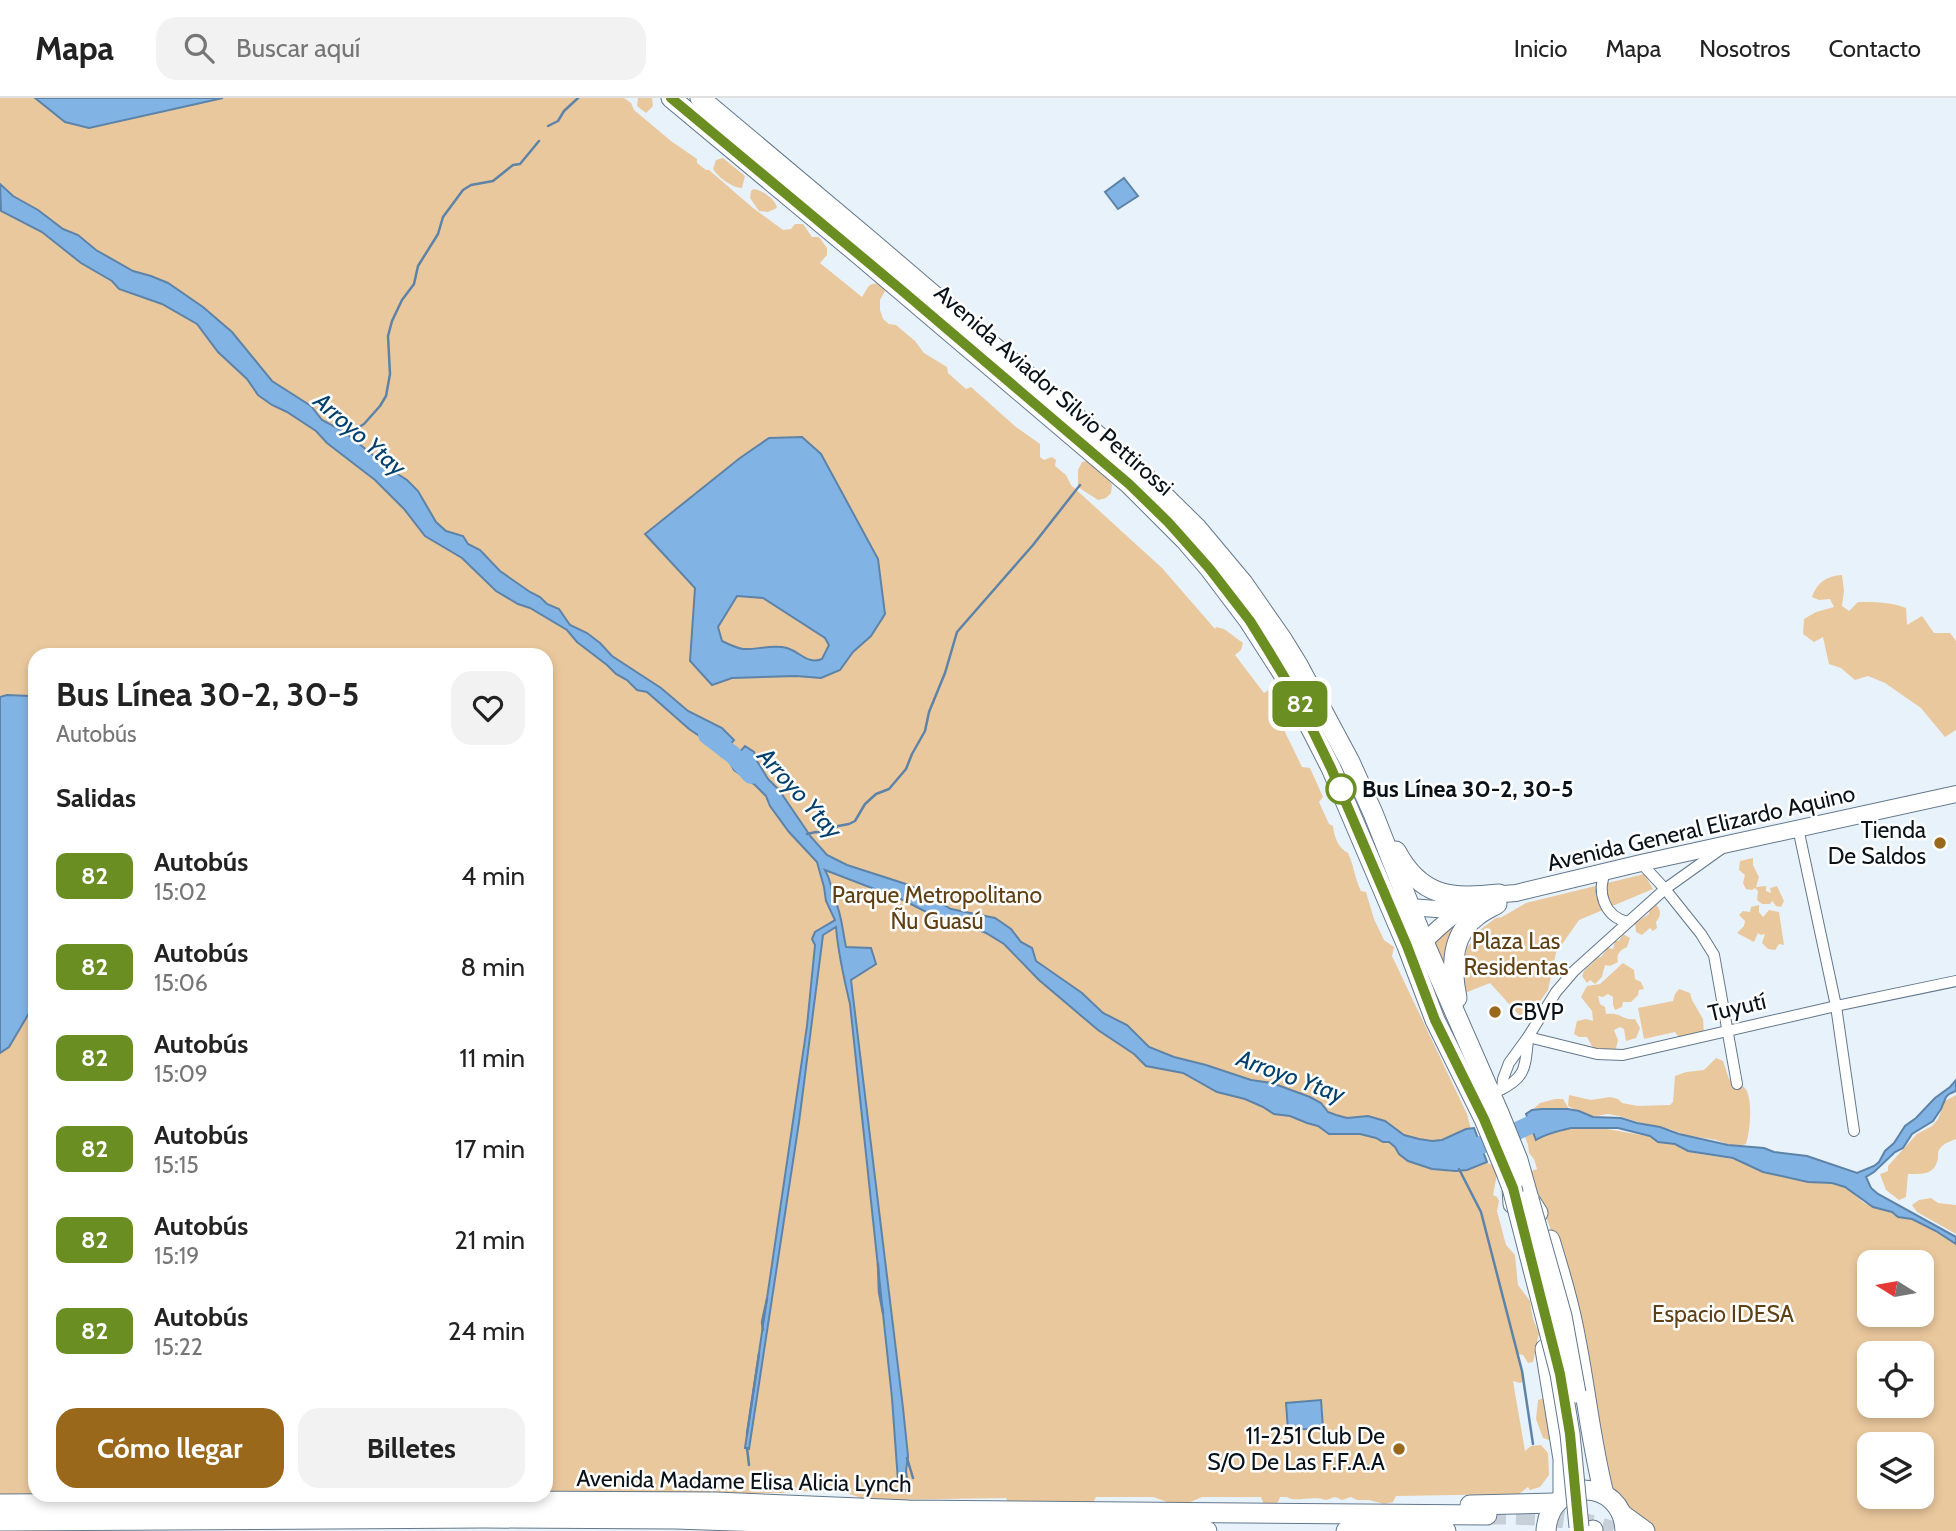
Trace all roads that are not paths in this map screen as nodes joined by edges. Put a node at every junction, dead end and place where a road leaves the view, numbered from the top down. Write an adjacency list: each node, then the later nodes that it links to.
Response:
1 (671, 98): 3 (highway, Avenida Aviador Silvio Pettirossi)
2 (700, 98): 5 (highway, Avenida Aviador Silvio Pettirossi)
3 (1331, 768): 12 (highway); 19 (highway, Avenida Aviador Silvio Pettirossi)
4 (1956, 794): 6 (main road, Avenida General Elizardo Aquino)
5 (1373, 813): 11 (highway); 12 (highway, Avenida Aviador Silvio Pettirossi)
6 (1798, 828): 7 (main road, Avenida General Elizardo Aquino); 17 (street)
7 (1729, 844): 8 (main road, Avenida General Elizardo Aquino); 10 (street)
8 (1641, 863): 9 (main road, Avenida General Elizardo Aquino); 10 (street)
9 (1606, 871): 11 (main road, Avenida General Elizardo Aquino); 14 (street)
10 (1665, 888): 14 (street); 18 (street)
11 (1504, 897): 13 (main road, Avenida General Elizardo Aquino); 19 (highway)
12 (1409, 907): 13 (main road, Avenida General Elizardo Aquino); 15 (highway, Avenida Aviador Silvio Pettirossi)
13 (1460, 911): 15 (main road, Avenida General Elizardo Aquino)
14 (1628, 922): 20 (street)
15 (1424, 942): 19 (highway, Avenida Aviador Silvio Pettirossi)
16 (1956, 981): 17 (street, Tuyutí)
17 (1836, 1006): 18 (street, Tuyutí); 24 (street)
18 (1728, 1031): 20 (street, Tuyutí); 21 (street)
19 (1455, 1037): 22 (highway, Avenida Aviador Silvio Pettirossi); 23 (highway, Avenida Aviador Silvio Pettirossi)
20 (1528, 1037): 22 (street); 22 (street)
21 (1737, 1084)
22 (1497, 1092): 23 (highway, Avenida Aviador Silvio Pettirossi)
23 (1491, 1116): 25 (highway, Avenida Aviador Silvio Pettirossi)
24 (1854, 1131)
25 (1512, 1173): 26 (highway, Avenida Aviador Silvio Pettirossi); 27 (highway); 51 (highway, Avenida Aviador Silvio Pettirossi, bridge)
26 (1530, 1199): 28 (highway); 52 (highway, Avenida Aviador Silvio Pettirossi, bridge)
27 (1563, 1463): 29 (highway); 33 (highway)
28 (1604, 1494): 29 (highway); 40 (highway)
29 (1559, 1500): 33 (highway); 50 (highway)
30 (553, 1501): 34 (highway, Avenida Madame Elisa Alicia Lynch)
31 (332, 1502): 32 (highway, Avenida Madame Elisa Alicia Lynch)
32 (0, 1504)
33 (1524, 1504): 35 (highway)
34 (793, 1506): 35 (highway, Avenida Madame Elisa Alicia Lynch); 38 (highway)
35 (1250, 1514): 36 (highway, Avenida Madame Elisa Alicia Lynch)
36 (1487, 1515)
37 (652, 1519): 38 (highway, Avenida Madame Elisa Alicia Lynch); 42 (highway, Avenida Madame Elisa Alicia Lynch); 46 (highway)
38 (700, 1519): 44 (highway, Avenida Madame Elisa Alicia Lynch)
39 (0, 1521): 43 (highway, Avenida Madame Elisa Alicia Lynch)
40 (1624, 1523): 53 (highway)
41 (270, 1525): 42 (highway, Avenida Madame Elisa Alicia Lynch); 43 (highway, Avenida Madame Elisa Alicia Lynch)
42 (484, 1525)
43 (178, 1526)
44 (908, 1529): 45 (highway, Avenida Madame Elisa Alicia Lynch)
45 (1083, 1530): 47 (highway, Avenida Madame Elisa Alicia Lynch)
46 (670, 1531)
47 (1207, 1531)
48 (1346, 1531): 49 (highway)
49 (1446, 1531)
50 (1546, 1531)
51 (1579, 1531)
52 (1593, 1531)
53 (1645, 1531)

